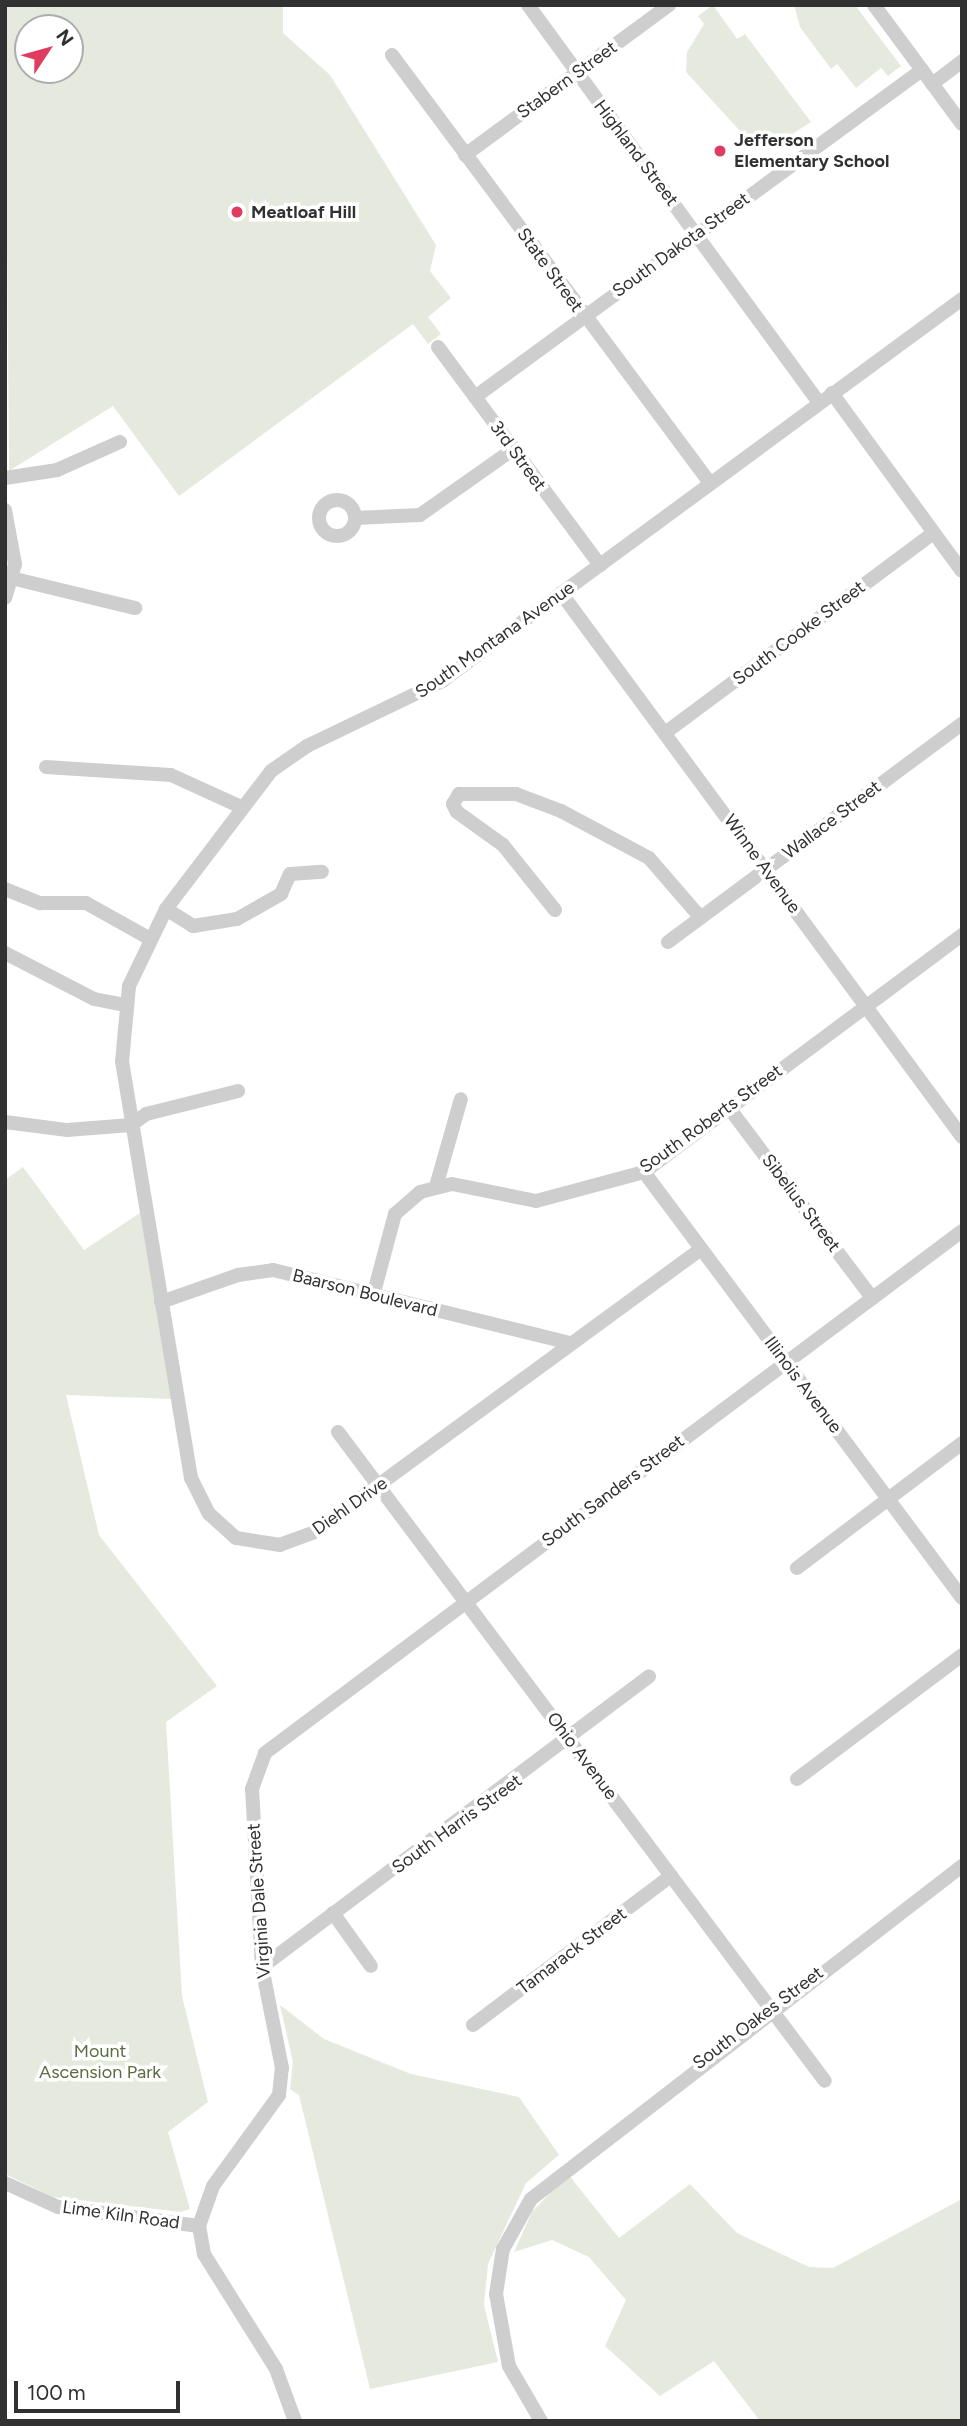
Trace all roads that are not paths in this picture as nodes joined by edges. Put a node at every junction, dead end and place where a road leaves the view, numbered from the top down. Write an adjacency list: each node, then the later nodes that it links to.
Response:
1 (528, 5): 7 (street, Highland Street)
2 (669, 5): 7 (street, Stabern Street)
3 (874, 5): 6 (street)
4 (392, 55): 10 (street, State Street)
5 (962, 61): 8 (street)
6 (922, 70): 8 (street); 11 (street, South Dakota Street)
7 (576, 74): 10 (street, Stabern Street); 11 (street, Highland Street)
8 (932, 84): 9 (street)
9 (962, 124)
10 (465, 155): 13 (street, State Street)
11 (696, 235): 13 (street, South Dakota Street); 17 (street, Highland Street)
12 (962, 299): 15 (street, South Montana Avenue)
13 (584, 317): 16 (street, South Dakota Street); 21 (street, State Street)
14 (438, 346): 16 (street, 3rd Street)
15 (832, 393): 17 (street, South Montana Avenue); 24 (street)
16 (475, 397): 19 (street, 3rd Street)
17 (819, 402): 21 (street, South Montana Avenue)
18 (120, 442): 20 (street)
19 (512, 450): 23 (street); 25 (street, 3rd Street)
20 (5, 478)
21 (710, 483): 25 (street, South Montana Avenue)
22 (5, 510): 27 (street)
23 (355, 518)
24 (933, 533): 26 (street); 32 (street, South Cooke Street)
25 (600, 565): 28 (street, South Montana Avenue)
26 (962, 571)
27 (11, 578): 29 (street); 30 (street)
28 (561, 593): 32 (street, Winne Avenue); 34 (street, South Montana Avenue)
29 (5, 598)
30 (135, 608)
31 (962, 724): 35 (street, Wallace Street)
32 (665, 733): 35 (street, Winne Avenue)
33 (46, 766): 34 (street)
34 (239, 806): 38 (street, South Montana Avenue)
35 (766, 869): 40 (street, Wallace Street); 46 (street, Winne Avenue)
36 (322, 872): 38 (street)
37 (5, 889): 42 (street)
38 (166, 909): 42 (street, South Montana Avenue)
39 (555, 910): 40 (street)
40 (701, 918): 43 (street, Wallace Street)
41 (962, 935): 46 (street, South Roberts Street)
42 (149, 938): 45 (street, South Montana Avenue)
43 (668, 942)
44 (5, 953): 45 (street)
45 (124, 1005): 51 (street, South Montana Avenue)
46 (865, 1005): 49 (street, South Roberts Street); 52 (street, Winne Avenue)
47 (239, 1091): 51 (street)
48 (461, 1099): 54 (street)
49 (729, 1108): 53 (street, South Roberts Street); 58 (street, Sibelius Street)
50 (5, 1122): 51 (street)
51 (131, 1125): 59 (street, Diehl Drive)
52 (962, 1137)
53 (644, 1172): 54 (street, South Roberts Street); 56 (street, Illinois Avenue)
54 (437, 1183): 57 (street)
55 (962, 1231): 58 (street, South Sanders Street)
56 (701, 1249): 60 (street, Diehl Drive); 61 (street, Illinois Avenue)
57 (373, 1296): 59 (street, Baarson Boulevard); 60 (street, Baarson Boulevard)
58 (872, 1298): 61 (street, South Sanders Street)
59 (161, 1302): 64 (street, Diehl Drive)
60 (571, 1343): 64 (street, Diehl Drive)
61 (786, 1362): 65 (street, Illinois Avenue); 68 (street, South Sanders Street)
62 (338, 1432): 64 (street, Ohio Avenue)
63 (962, 1443): 65 (street)
64 (379, 1486): 68 (street, Ohio Avenue)
65 (887, 1498): 66 (street); 67 (street, Illinois Avenue)
66 (797, 1568)
67 (962, 1598)
68 (465, 1601): 71 (street, Ohio Avenue); 72 (street, South Sanders Street)
69 (962, 1655): 73 (street)
70 (649, 1676): 71 (street, South Harris Street)
71 (570, 1741): 75 (street, Ohio Avenue); 76 (street, South Harris Street)
72 (265, 1753): 78 (street, Virginia Dale Street)
73 (797, 1779)
74 (962, 1866): 79 (street, South Oakes Street)
75 (671, 1876): 79 (street, Ohio Avenue); 80 (street, Tamarack Street)
76 (333, 1913): 77 (street); 78 (street, South Harris Street)
77 (371, 1966)
78 (262, 1967): 83 (street, Virginia Dale Street)
79 (771, 2008): 81 (street, Ohio Avenue); 85 (street, South Oakes Street)
80 (473, 2025)
81 (825, 2081)
82 (5, 2183): 83 (street, Lime Kiln Road)
83 (199, 2226): 84 (street)
84 (295, 2421)
85 (541, 2421)

